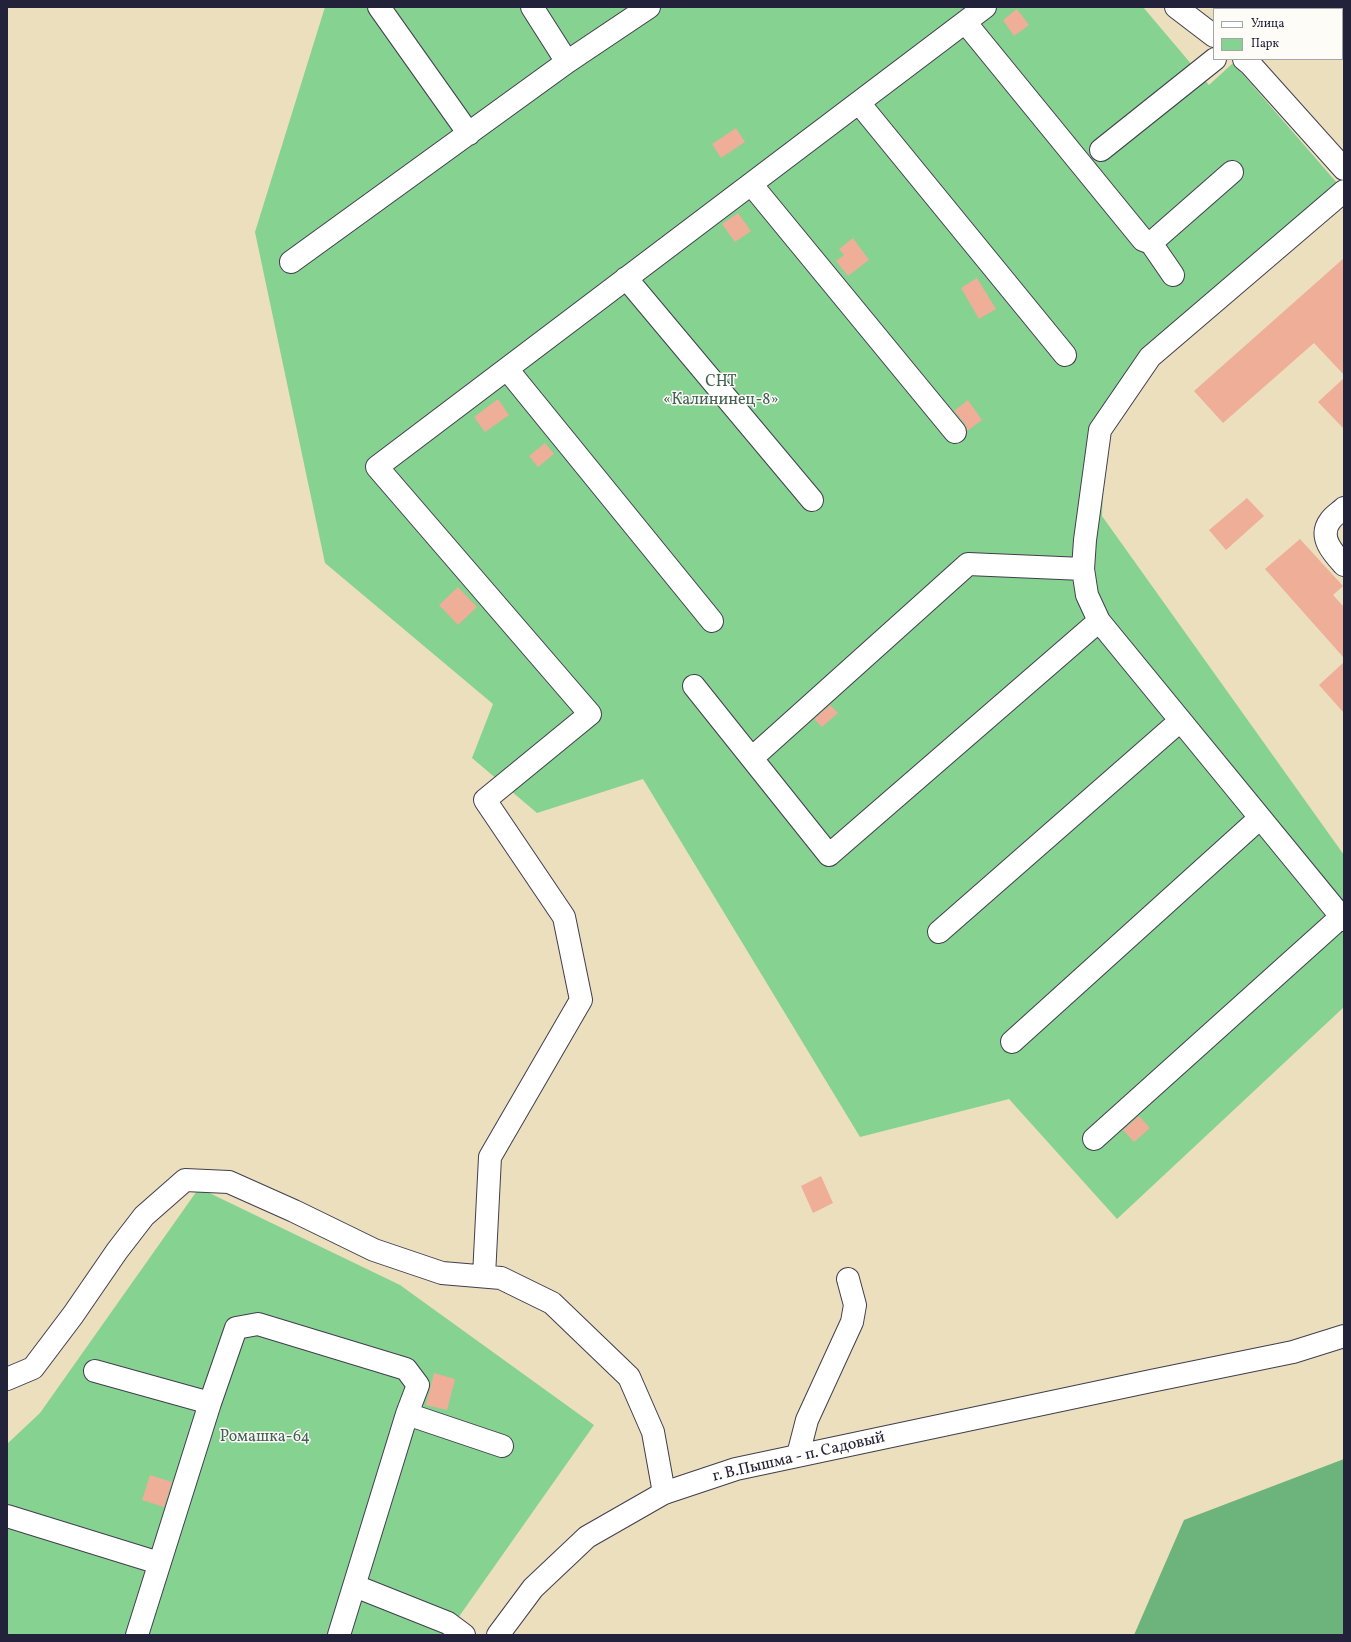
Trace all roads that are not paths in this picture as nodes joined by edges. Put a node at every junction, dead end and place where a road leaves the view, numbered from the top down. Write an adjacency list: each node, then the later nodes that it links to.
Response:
1 (379, 7): 12 (street)
2 (532, 7): 10 (street)
3 (649, 7): 10 (street)
4 (985, 7): 6 (street)
5 (1176, 7): 7 (street)
6 (965, 22): 11 (street); 18 (street)
7 (1213, 35)
8 (1214, 60): 13 (street)
9 (1249, 61): 14 (street)
10 (567, 62): 12 (street)
11 (859, 103): 16 (street); 22 (street)
12 (469, 134): 19 (street)
13 (1101, 150)
14 (1344, 169)
15 (1232, 172): 18 (street)
16 (751, 184): 21 (street); 24 (street)
17 (1344, 191): 28 (street)
18 (1151, 243): 20 (street)
19 (291, 262)
20 (1173, 275)
21 (626, 278): 23 (street); 25 (street)
22 (1065, 355)
23 (507, 369): 29 (street); 39 (street)
24 (955, 432)
25 (812, 500)
26 (1344, 508): 27 (street)
27 (1344, 565)
28 (1083, 569): 30 (street); 33 (street)
29 (712, 621)
30 (1099, 621): 32 (street); 33 (street)
31 (694, 686): 33 (street)
32 (1180, 721): 34 (street); 36 (street)
33 (752, 758)
34 (1260, 818): 35 (street); 37 (street)
35 (1343, 918): 38 (street)
36 (939, 932)
37 (1012, 1042)
38 (1094, 1139)
39 (484, 1276): 43 (street); 48 (street)
40 (848, 1279): 47 (street)
41 (1344, 1336): 47 (street, г. В.Пышма - п. Садовый)
42 (95, 1371): 44 (street)
43 (7, 1379)
44 (210, 1403): 45 (street); 50 (street)
45 (407, 1414): 46 (street); 51 (street)
46 (502, 1446)
47 (798, 1455): 48 (street, г. В.Пышма - п. Садовый)
48 (664, 1493): 55 (street, г. В.Пышма - п. Садовый)
49 (7, 1516): 50 (street)
50 (159, 1563): 52 (street)
51 (355, 1586): 53 (street); 54 (street)
52 (137, 1635)
53 (339, 1635)
54 (464, 1635)
55 (498, 1635)

